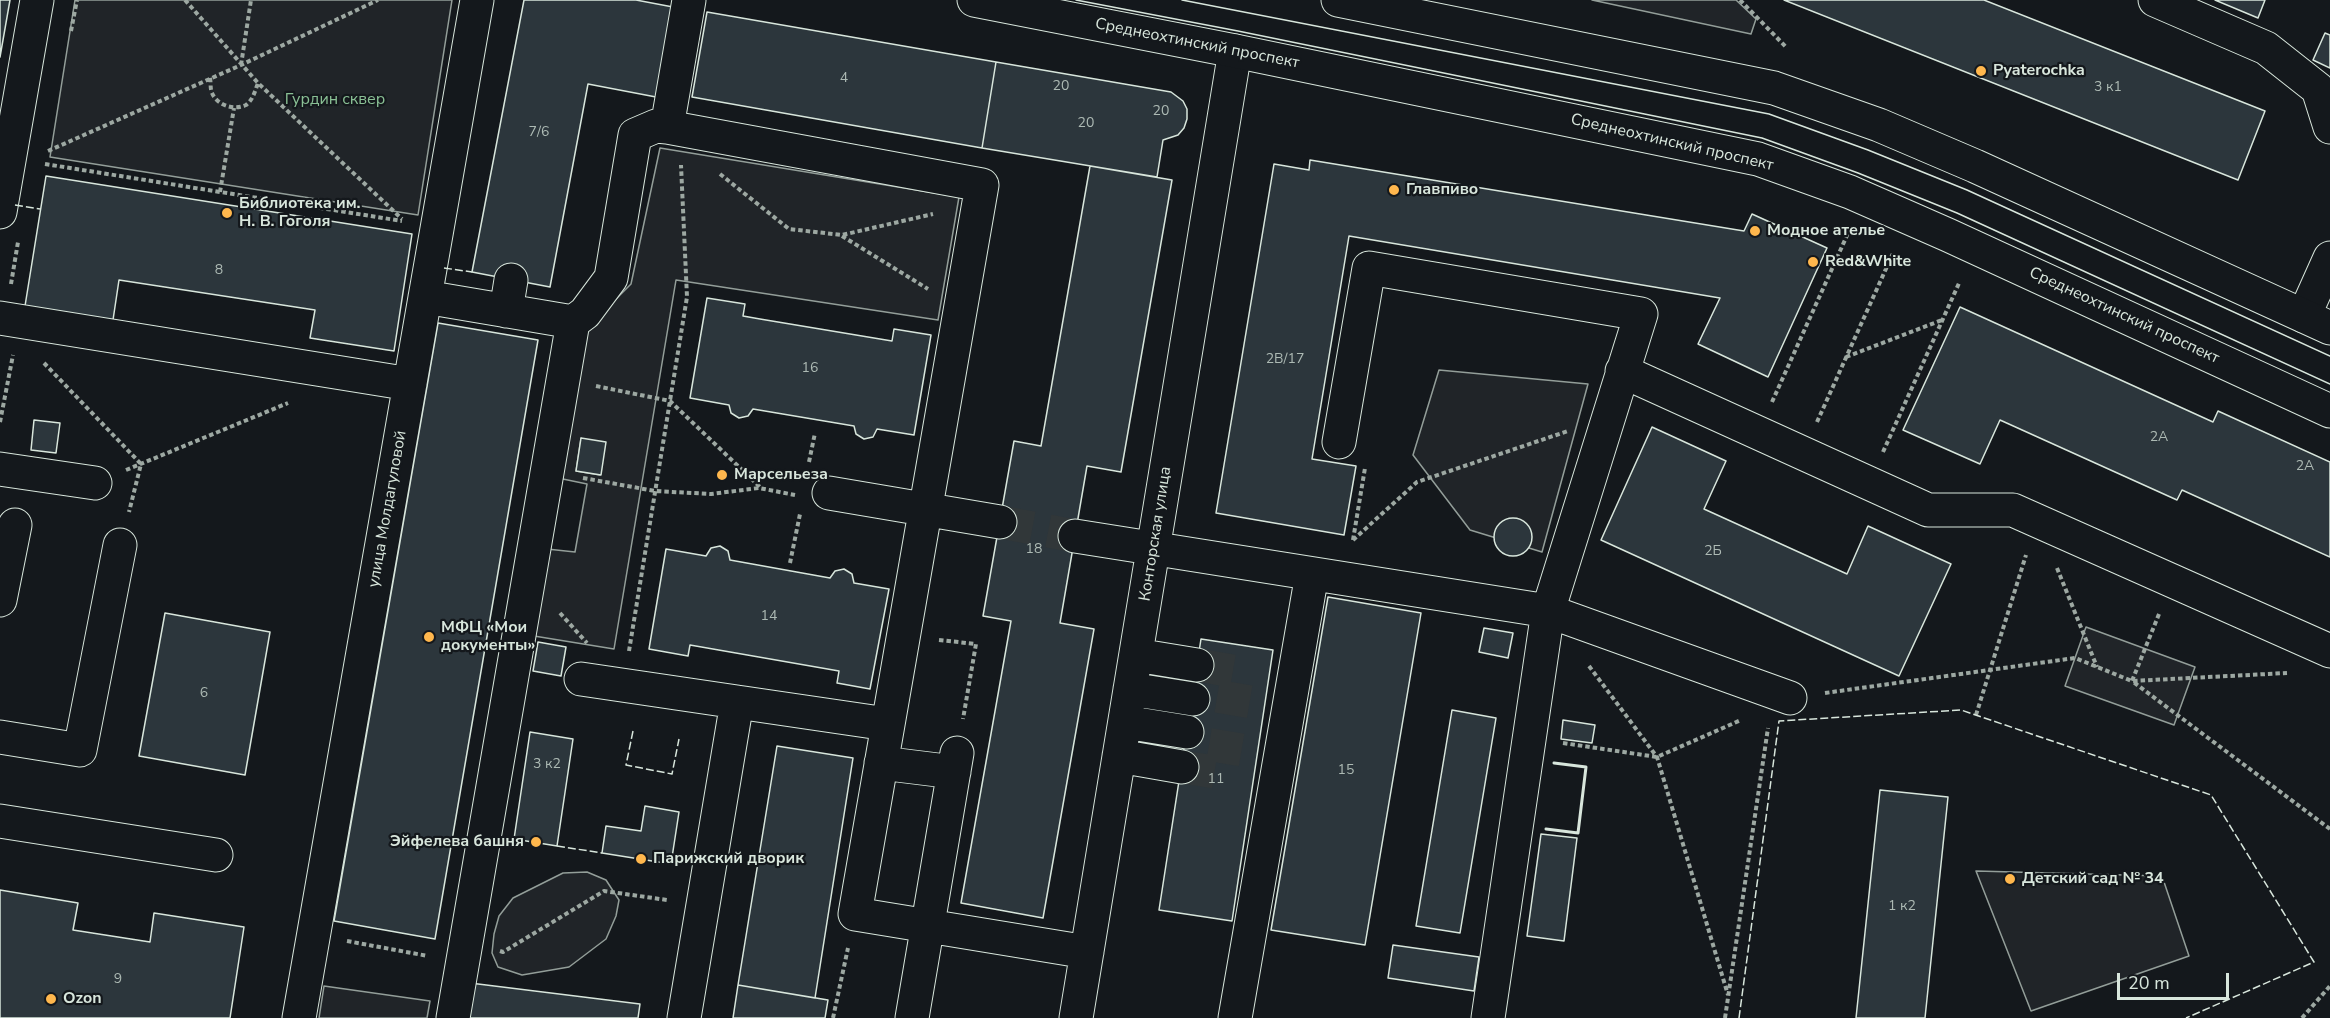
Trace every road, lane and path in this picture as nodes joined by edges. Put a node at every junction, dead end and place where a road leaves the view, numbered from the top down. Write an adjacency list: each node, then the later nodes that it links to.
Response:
1 (37, 0): 20 (main road)
2 (185, 0): 13 (path)
3 (251, 0): 13 (path)
4 (378, 0): 13 (path)
5 (477, 0): 30 (main road, улица Молдагуловой)
6 (689, 0): 18 (main road)
7 (974, 0): 12 (main road, Среднеохтинский проспект)
8 (1338, 0): 35 (main road)
9 (1740, 0): 11 (path)
10 (2155, 0): 17 (main road)
11 (1787, 48)
12 (1235, 51): 43 (main road, Среднеохтинский проспект); 63 (main road, Конторская улица)
13 (241, 65): 14 (path); 15 (path)
14 (210, 78): 16 (path); 19 (path)
15 (258, 83): 16 (path); 22 (path)
16 (234, 108): 22 (path)
17 (2330, 127)
18 (667, 128): 21 (main road); 33 (main road); 41 (path)
19 (48, 151)
20 (9, 158): 22 (path); 24 (main road)
21 (981, 185): 26 (path); 34 (main road)
22 (220, 192)
23 (749, 198): 26 (path)
24 (0, 212)
25 (1850, 230): 45 (path)
26 (842, 236): 34 (path)
27 (1894, 251): 36 (path)
28 (2330, 258): 35 (main road)
29 (1960, 280): 32 (path)
30 (425, 297): 33 (main road); 40 (main road, улица Молдагуловой)
31 (0, 318): 40 (main road)
32 (1942, 320): 36 (path); 52 (path)
33 (573, 322): 39 (main road)
34 (957, 322): 56 (main road)
35 (2317, 322)
36 (1846, 357): 47 (path)
37 (40, 359): 48 (path)
38 (1622, 371): 44 (main road); 45 (main road); 46 (main road)
39 (563, 379): 41 (path); 50 (main road)
40 (410, 384): 108 (main road, улица Молдагуловой)
41 (670, 401): 53 (path); 54 (path)
42 (275, 408): 48 (path)
43 (2330, 411)
44 (1608, 417): 61 (path); 70 (main road)
45 (1757, 433): 47 (main road)
46 (1340, 441): 61 (path)
47 (1802, 453): 52 (main road)
48 (141, 464): 51 (path); 62 (path)
49 (0, 469): 51 (main road)
50 (547, 472): 54 (path); 66 (main road)
51 (95, 483)
52 (1868, 483): 57 (main road)
53 (762, 488): 54 (path); 55 (path)
54 (655, 491): 81 (path)
55 (816, 495): 56 (main road); 64 (path)
56 (925, 510): 58 (main road); 71 (main road)
57 (2037, 520): 68 (main road); 76 (path); 77 (path)
58 (1000, 522)
59 (15, 525): 69 (main road)
60 (1075, 536): 63 (main road)
61 (1353, 540): 67 (path)
62 (120, 545): 90 (main road)
63 (1154, 549): 65 (main road); 73 (main road, Конторская улица)
64 (790, 563)
65 (1312, 574): 67 (main road); 114 (main road)
66 (528, 579): 81 (path); 105 (main road)
67 (1346, 579): 70 (main road)
68 (2173, 581): 72 (main road); 80 (path)
69 (0, 600)
70 (1548, 610): 85 (main road); 115 (main road)
71 (903, 635): 88 (main road); 95 (path)
72 (2330, 651)
73 (1136, 655): 74 (main road); 82 (main road, Конторская улица)
74 (1197, 665)
75 (1589, 666): 93 (path)
76 (2097, 667): 77 (path); 80 (path)
77 (1990, 670): 85 (path); 86 (path)
78 (2295, 672): 80 (path)
79 (581, 678): 81 (main road)
80 (2132, 681): 98 (path)
81 (624, 684): 84 (main road)
82 (1130, 689): 83 (main road); 87 (main road, Конторская улица)
83 (1193, 699)
84 (737, 702): 88 (main road); 100 (main road)
85 (1780, 702): 93 (path); 107 (path)
86 (1977, 715)
87 (1125, 722): 89 (main road); 92 (main road, Конторская улица)
88 (887, 724): 94 (main road)
89 (1187, 732)
90 (0, 737)
91 (1558, 743): 93 (path)
92 (1119, 756): 96 (main road); 104 (main road, Конторская улица)
93 (1657, 757): 107 (path)
94 (881, 763): 95 (main road); 101 (main road)
95 (955, 763): 102 (main road)
96 (1182, 767)
97 (0, 821): 99 (main road)
98 (2330, 829)
99 (216, 855)
100 (703, 906): 105 (path); 110 (main road)
101 (855, 914): 102 (main road); 111 (path)
102 (927, 925): 104 (main road); 112 (main road)
103 (346, 941): 105 (path)
104 (1087, 952): 113 (main road, Конторская улица)
105 (464, 954): 109 (main road)
106 (2330, 986): 117 (path)
107 (1728, 995): 116 (path)
108 (299, 1018)
109 (453, 1018)
110 (684, 1018)
111 (833, 1018)
112 (912, 1018)
113 (1076, 1018)
114 (1235, 1018)
115 (1488, 1018)
116 (1725, 1018)
117 (2302, 1018)

